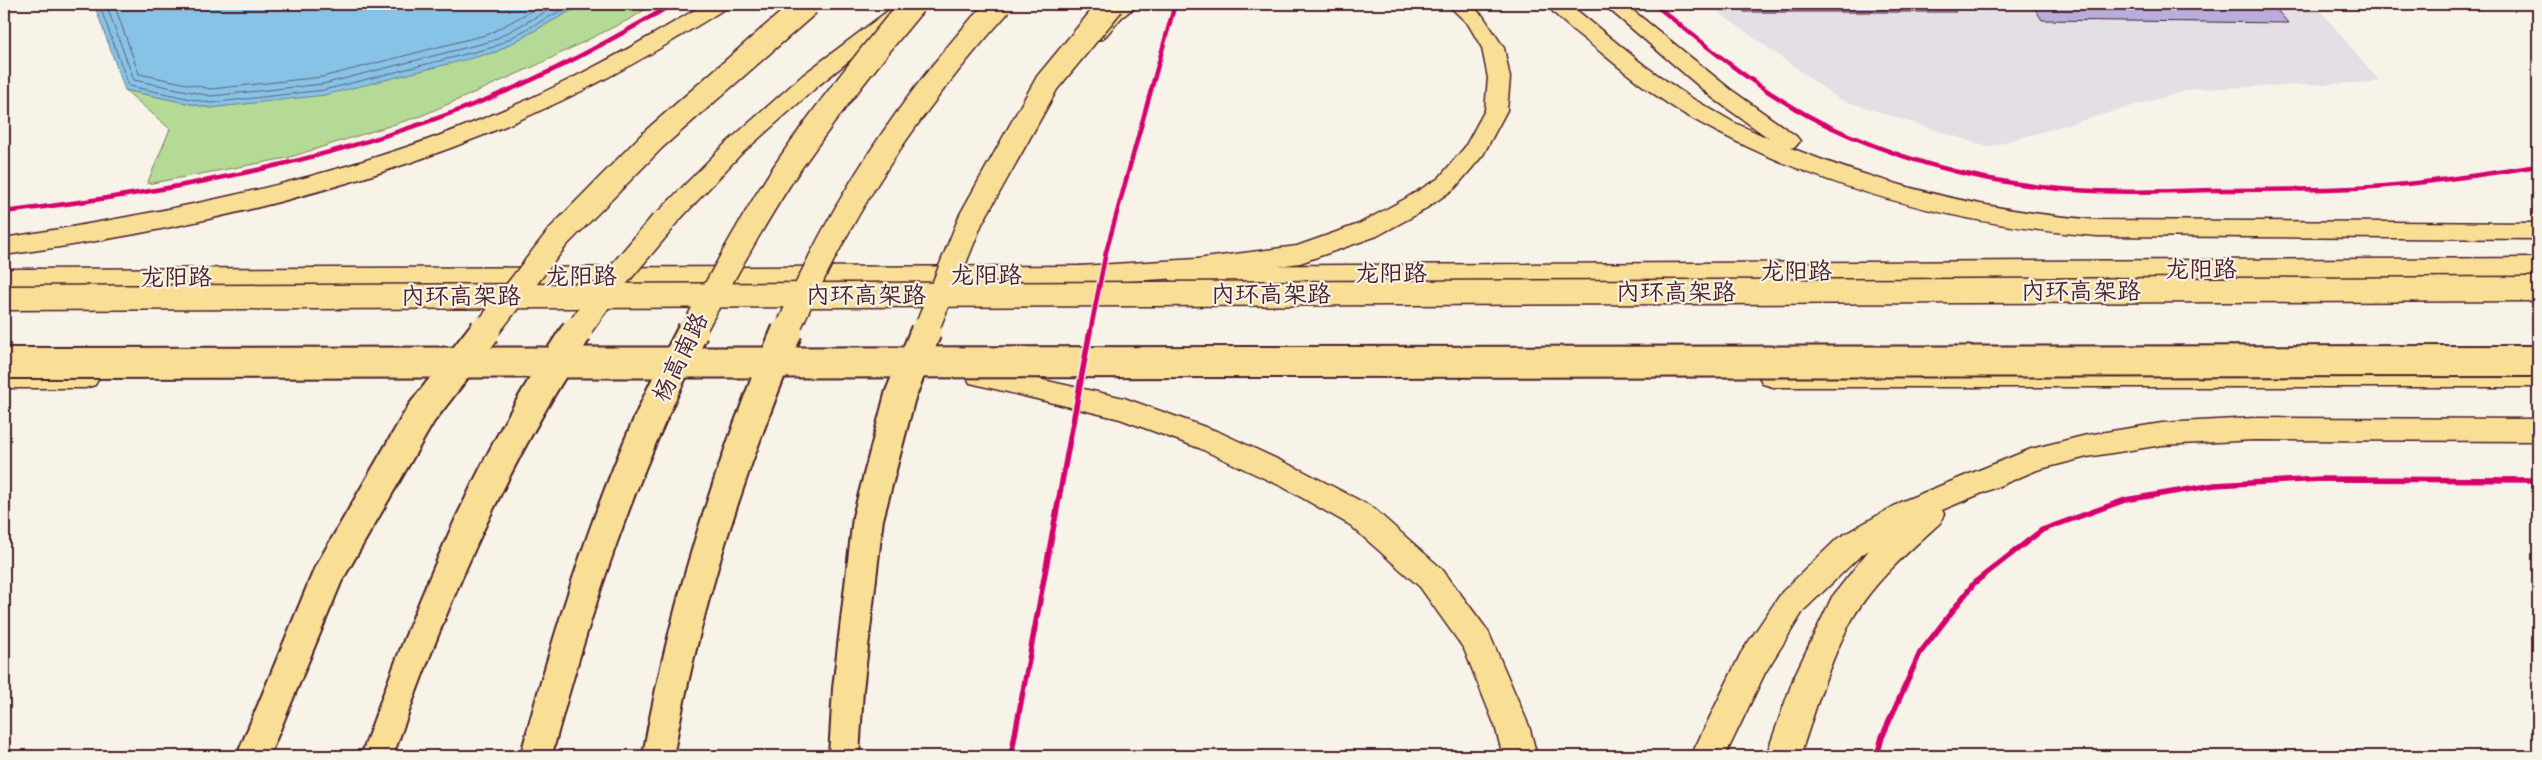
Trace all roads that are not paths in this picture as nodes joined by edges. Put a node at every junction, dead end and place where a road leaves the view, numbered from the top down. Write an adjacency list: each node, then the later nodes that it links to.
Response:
1 (719, 4): 14 (main road)
2 (808, 4): 29 (main road, bridge)
3 (909, 4): 30 (main road, bridge)
4 (913, 4): 31 (main road, 杨高南路, bridge)
5 (1000, 4): 32 (main road, bridge)
6 (1112, 4): 11 (main road, bridge)
7 (1129, 4): 11 (main road, bridge)
8 (1457, 4): 16 (main road)
9 (1557, 4): 12 (main road)
10 (1613, 4): 12 (main road)
11 (1047, 84): 27 (main road, bridge)
12 (1850, 177): 13 (main road)
13 (2534, 230)
14 (4, 247)
15 (2538, 267): 16 (main road, 龙阳路)
16 (1080, 275): 17 (main road, 龙阳路)
17 (4, 278)
18 (2538, 289): 19 (main road, 内环高架路, bridge)
19 (4, 298)
20 (2538, 361): 21 (main road, bridge)
21 (4, 363)
22 (980, 376): 23 (main road); 24 (main road); 35 (main road)
23 (2538, 377)
24 (4, 378)
25 (2538, 430): 26 (main road)
26 (1978, 483): 28 (main road); 36 (main road)
27 (848, 689): 33 (main road, bridge); 34 (main road, bridge)
28 (1709, 754)
29 (253, 756)
30 (377, 756)
31 (536, 756)
32 (658, 756)
33 (844, 756)
34 (854, 756)
35 (1520, 756)
36 (1783, 756)

